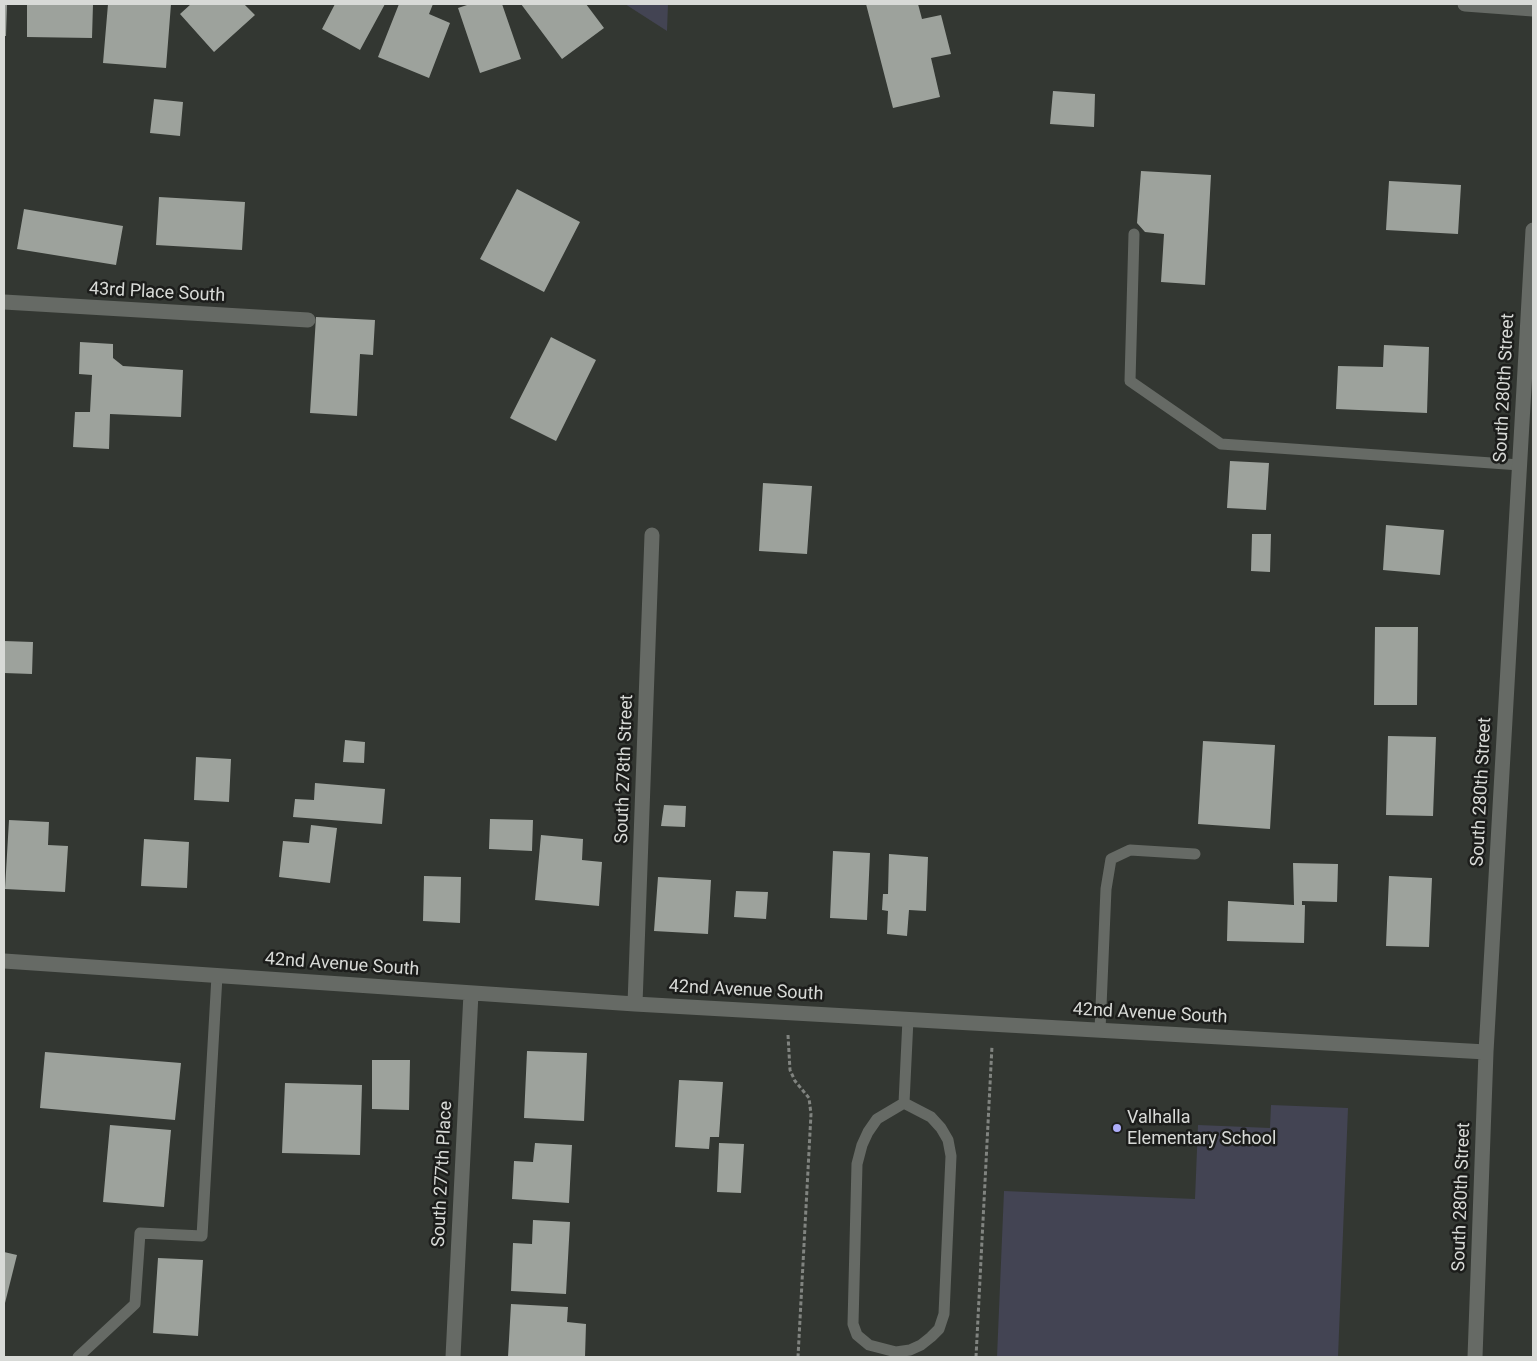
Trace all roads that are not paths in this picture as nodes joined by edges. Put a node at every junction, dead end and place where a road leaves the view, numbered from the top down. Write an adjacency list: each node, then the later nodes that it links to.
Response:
1 (1465, 4): 2 (street)
2 (1533, 9)
3 (1533, 230): 7 (street, South 280th Street)
4 (1134, 234): 7 (lane)
5 (4, 302): 6 (street, 43rd Place South)
6 (308, 320)
7 (1520, 465): 16 (street, South 280th Street)
8 (652, 536): 13 (street, South 278th Street)
9 (1195, 854): 15 (lane)
10 (4, 961): 11 (street, 42nd Avenue South)
11 (217, 976): 12 (street, 42nd Avenue South); 18 (lane)
12 (472, 993): 13 (street, 42nd Avenue South); 19 (street, South 277th Place)
13 (635, 1004): 14 (street, 42nd Avenue South)
14 (908, 1019): 15 (street, 42nd Avenue South); 17 (lane)
15 (1100, 1030): 16 (street, 42nd Avenue South)
16 (1486, 1052): 20 (street, South 280th Street)
17 (904, 1102): 17 (lane)
18 (78, 1357)
19 (453, 1357)
20 (1475, 1357)

